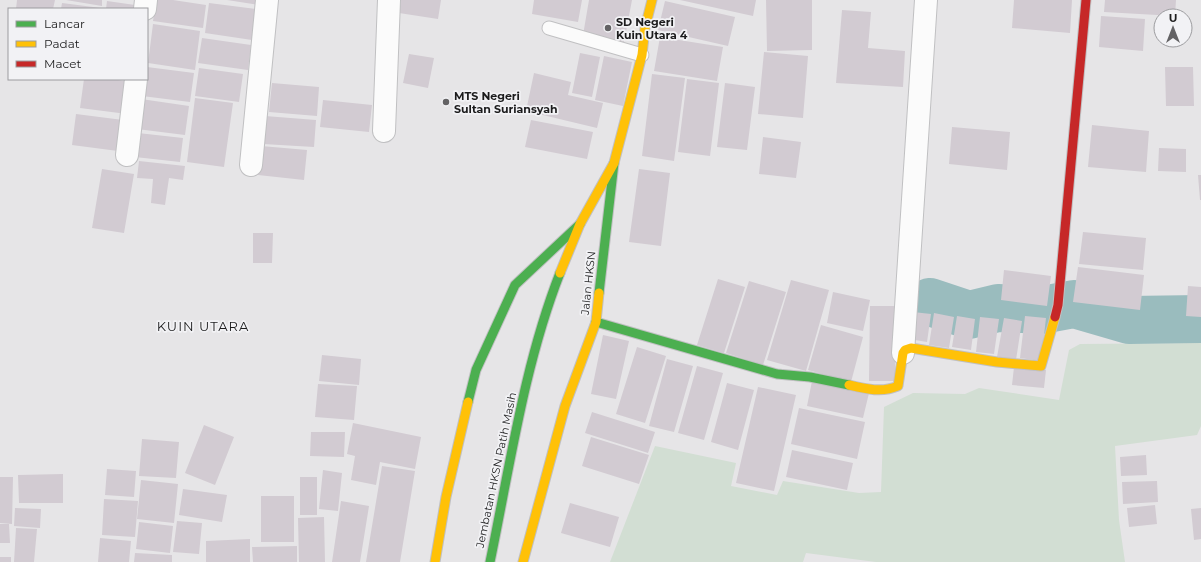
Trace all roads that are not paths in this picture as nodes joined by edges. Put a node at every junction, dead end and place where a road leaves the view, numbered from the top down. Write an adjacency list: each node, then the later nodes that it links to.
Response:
1 (267, 0): 12 (street)
2 (389, 0): 9 (street)
3 (652, 0): 7 (street, Jalan HKSN)
4 (926, 0): 15 (street)
5 (1086, 0): 15 (street)
6 (549, 28): 7 (lane)
7 (642, 54): 11 (street, Jalan HKSN)
8 (136, 80): 10 (street)
9 (384, 131)
10 (127, 155)
11 (614, 163): 13 (street); 14 (street, Jalan HKSN)
12 (251, 165)
13 (580, 224): 16 (street); 17 (street, Jembatan HKSN Patih Masih)
14 (596, 322): 15 (street); 18 (street, Jalan HKSN)
15 (903, 353)
16 (435, 562)
17 (490, 562)
18 (523, 562)

